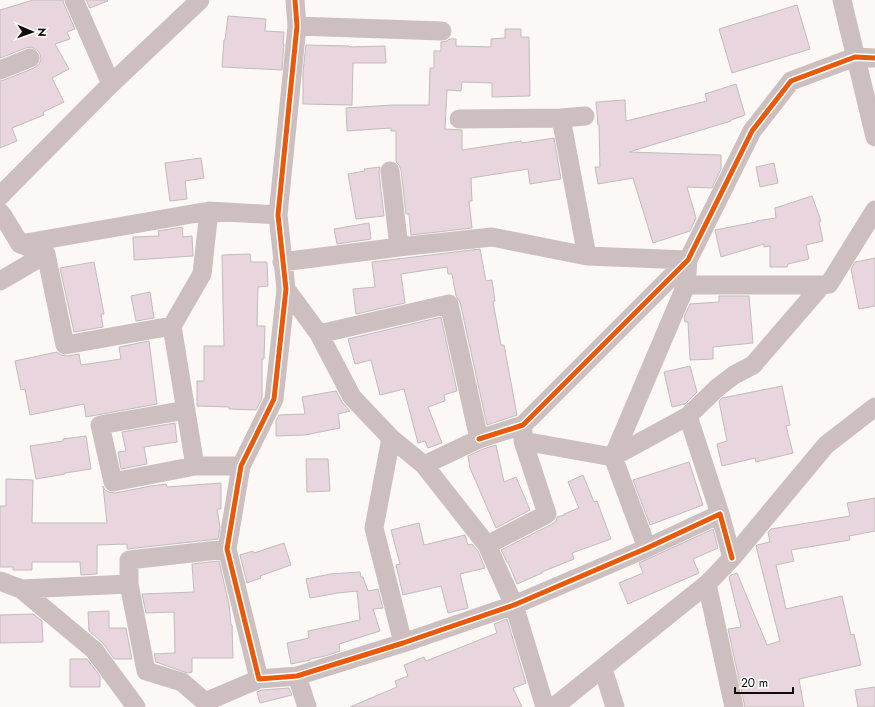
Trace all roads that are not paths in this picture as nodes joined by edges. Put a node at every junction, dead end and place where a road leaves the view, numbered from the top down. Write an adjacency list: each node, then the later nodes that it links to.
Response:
1 (74, 0): 11 (street)
2 (200, 0): 11 (street)
3 (295, 0): 5 (street)
4 (842, 0): 7 (street)
5 (297, 26): 6 (street); 20 (street)
6 (442, 31)
7 (855, 57): 9 (street); 15 (street); 26 (street)
8 (30, 58): 10 (street)
9 (875, 58)
10 (0, 70)
11 (112, 84): 17 (street)
12 (585, 116): 13 (street)
13 (561, 118): 14 (street); 25 (street)
14 (459, 119)
15 (875, 137)
16 (390, 171): 23 (street)
17 (0, 196)
18 (875, 210): 29 (street)
19 (209, 211): 20 (street); 22 (street); 32 (street)
20 (278, 214): 27 (street)
21 (1, 215): 22 (street)
22 (20, 244): 24 (street)
23 (399, 247): 25 (street); 27 (street)
24 (46, 254): 28 (street); 32 (street)
25 (587, 256): 26 (street)
26 (688, 260): 30 (street); 37 (street)
27 (282, 262): 31 (street)
28 (0, 281)
29 (822, 285): 30 (street); 36 (street)
30 (686, 286): 40 (street)
31 (286, 289): 33 (street); 43 (street)
32 (172, 326): 35 (street)
33 (319, 334): 38 (street); 39 (street)
34 (875, 407): 48 (street)
35 (186, 410): 42 (street); 42 (street)
36 (688, 416): 40 (street); 44 (street)
37 (523, 433): 39 (street); 40 (street); 45 (street)
38 (391, 438): 41 (street); 54 (street)
39 (479, 438): 41 (street)
40 (614, 457): 46 (street)
41 (424, 465): 45 (street)
42 (195, 466): 43 (street)
43 (240, 466): 47 (street)
44 (720, 514): 46 (street); 48 (street)
45 (487, 545): 53 (street)
46 (647, 548): 53 (street)
47 (227, 549): 50 (street); 57 (street)
48 (732, 558): 51 (street)
49 (0, 581): 52 (street)
50 (129, 584): 52 (street); 57 (street)
51 (707, 584): 55 (street); 63 (street)
52 (21, 589): 58 (street)
53 (514, 605): 54 (street); 60 (street)
54 (403, 644): 56 (street)
55 (603, 669): 61 (street); 62 (street)
56 (297, 676): 57 (street); 59 (street)
57 (259, 679)
58 (136, 707)
59 (307, 707)
60 (545, 707)
61 (554, 707)
62 (615, 707)
63 (734, 707)

